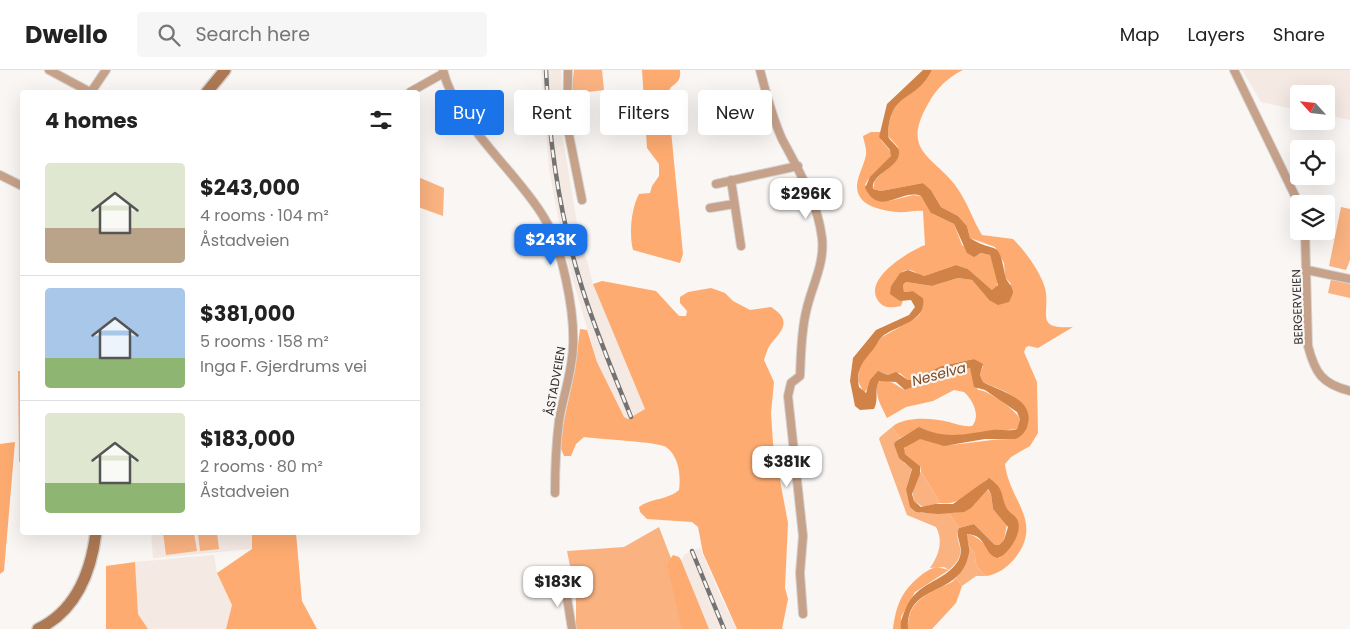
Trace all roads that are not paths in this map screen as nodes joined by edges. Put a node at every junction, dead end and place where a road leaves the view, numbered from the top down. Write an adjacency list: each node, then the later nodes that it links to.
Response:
1 (49, 70): 8 (street)
2 (106, 70): 9 (street)
3 (225, 70): 10 (main road)
4 (568, 70): 18 (street)
5 (760, 70): 12 (street)
6 (1234, 70): 17 (street)
7 (444, 71): 11 (street); 26 (street, ÅSTADVEIEN)
8 (86, 90)
9 (91, 90)
10 (209, 90)
11 (413, 90)
12 (798, 166): 14 (street); 29 (street)
13 (0, 175): 16 (street)
14 (731, 180): 15 (street); 19 (street)
15 (716, 184)
16 (20, 185)
17 (1295, 195)
18 (582, 200)
19 (734, 204): 20 (street); 22 (street)
20 (710, 208)
21 (1305, 240): 23 (street, BERGERVEIEN)
22 (741, 246)
23 (1307, 270): 24 (street); 25 (street, BERGERVEIEN)
24 (1350, 279)
25 (1350, 391)
26 (554, 493)
27 (95, 535): 30 (main road)
28 (566, 585): 31 (street)
29 (804, 614)
30 (38, 629)
31 (572, 629)

